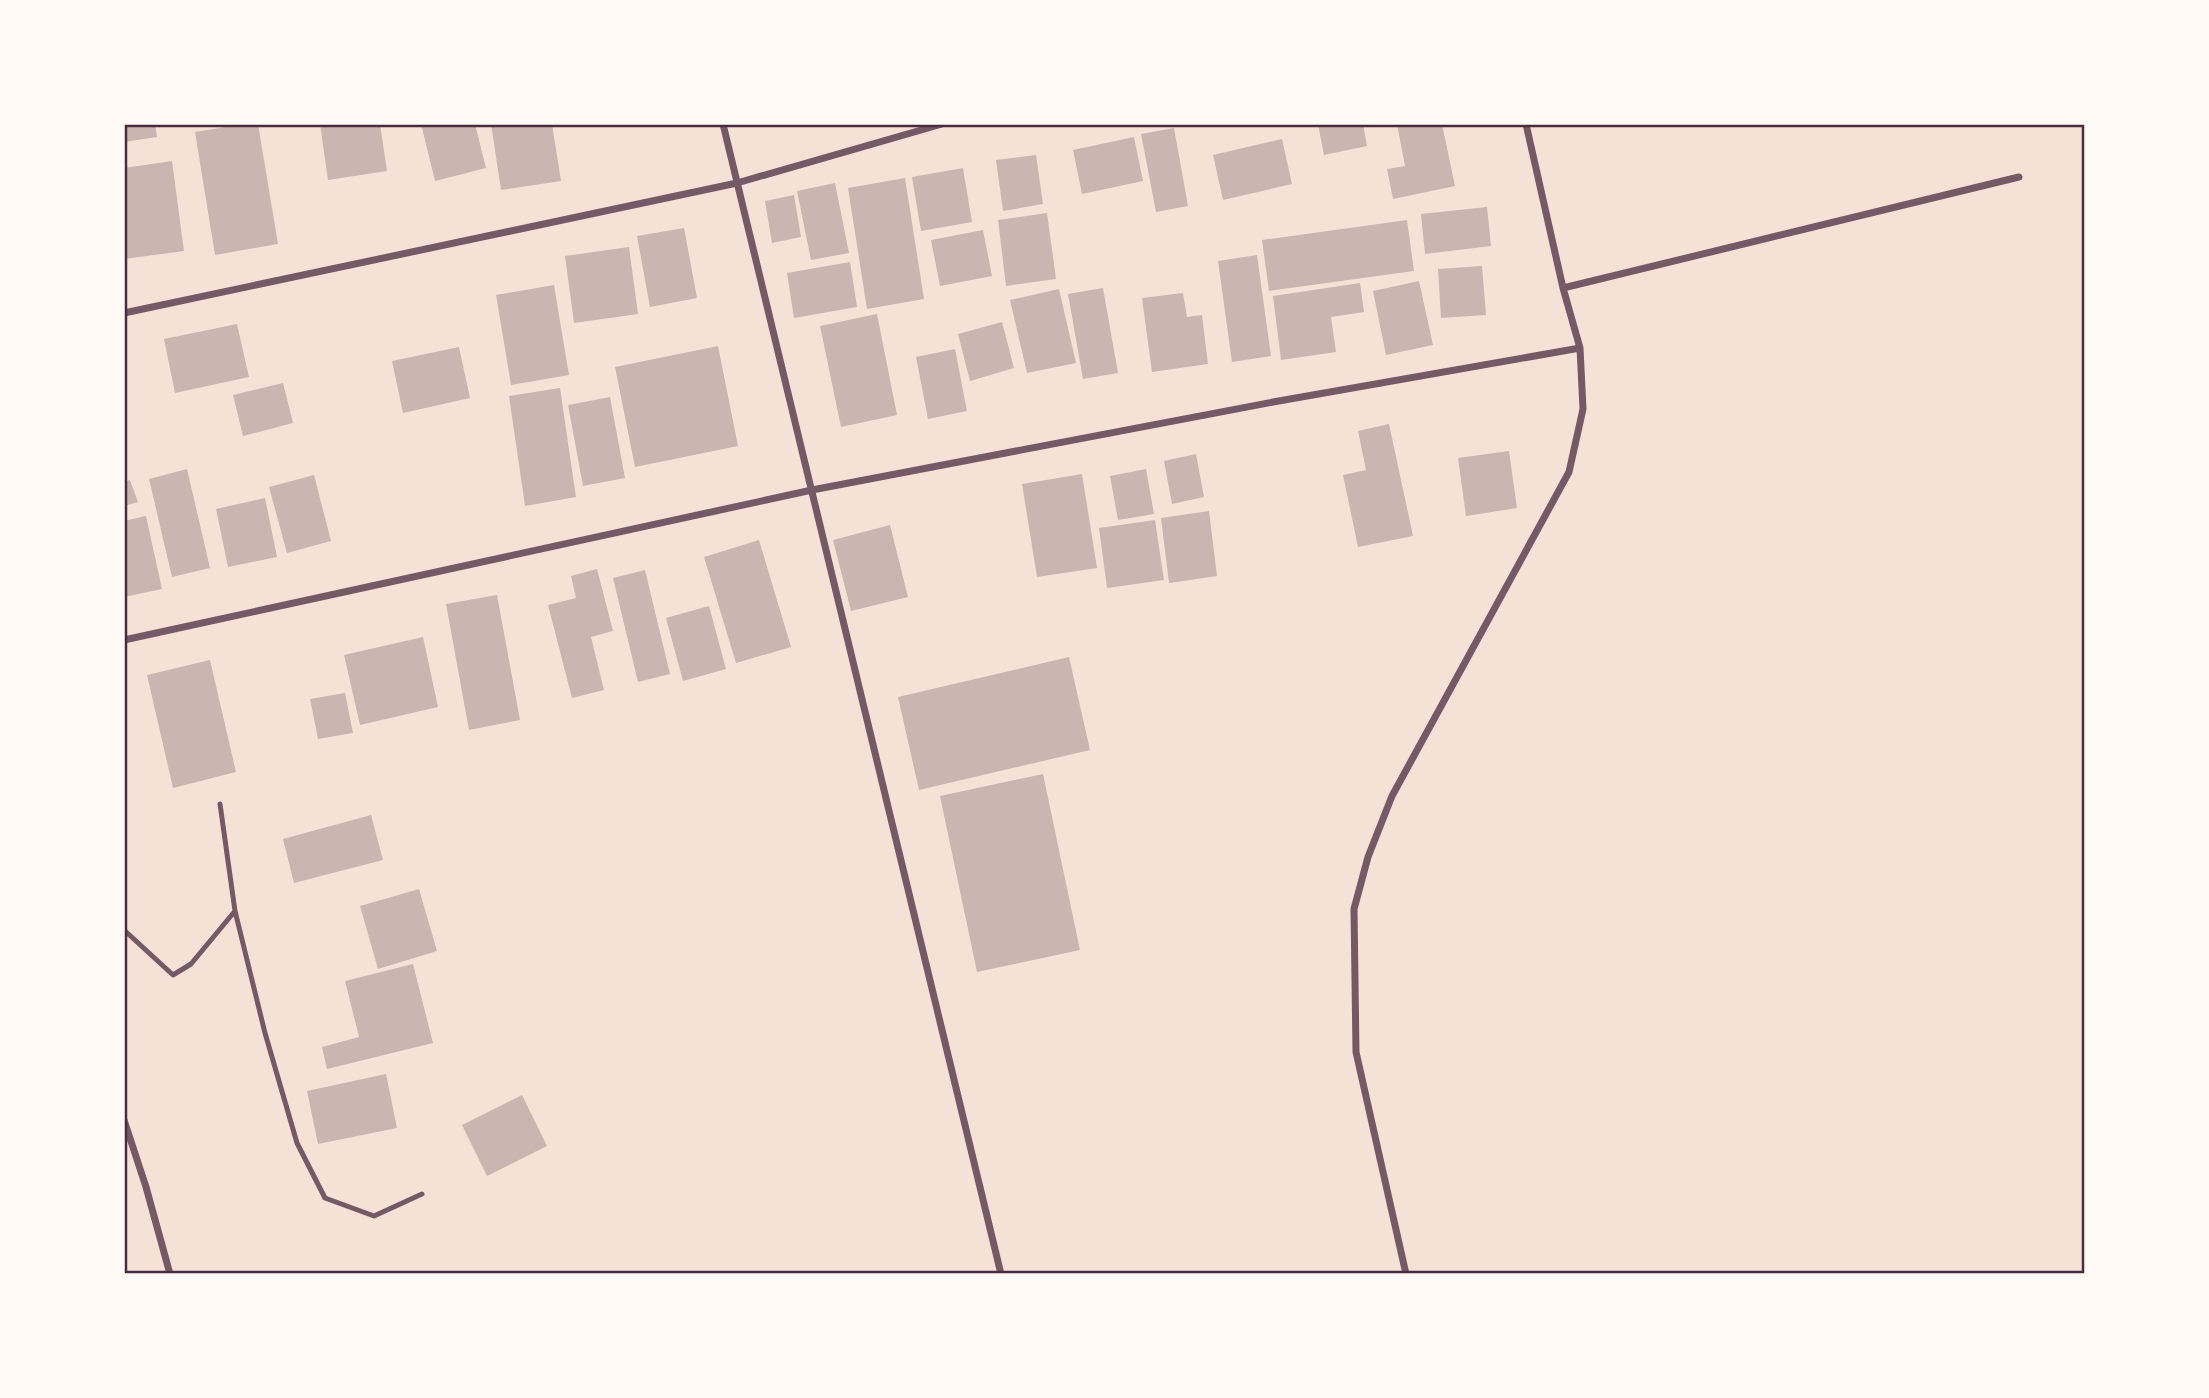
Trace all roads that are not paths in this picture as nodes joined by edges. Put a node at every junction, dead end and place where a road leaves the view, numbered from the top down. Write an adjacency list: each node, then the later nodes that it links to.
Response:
1 (723, 124): 5 (street)
2 (942, 124): 5 (street)
3 (1526, 124): 6 (street)
4 (2019, 177): 6 (street)
5 (737, 183): 7 (street); 9 (street)
6 (1563, 288): 8 (street)
7 (124, 313)
8 (1580, 348): 9 (street); 18 (street)
9 (812, 490): 10 (street); 17 (street)
10 (124, 640)
11 (220, 804): 12 (lane)
12 (235, 911): 13 (lane); 15 (lane)
13 (124, 930)
14 (124, 1120): 16 (street)
15 (422, 1194)
16 (170, 1274)
17 (1001, 1274)
18 (1406, 1274)

